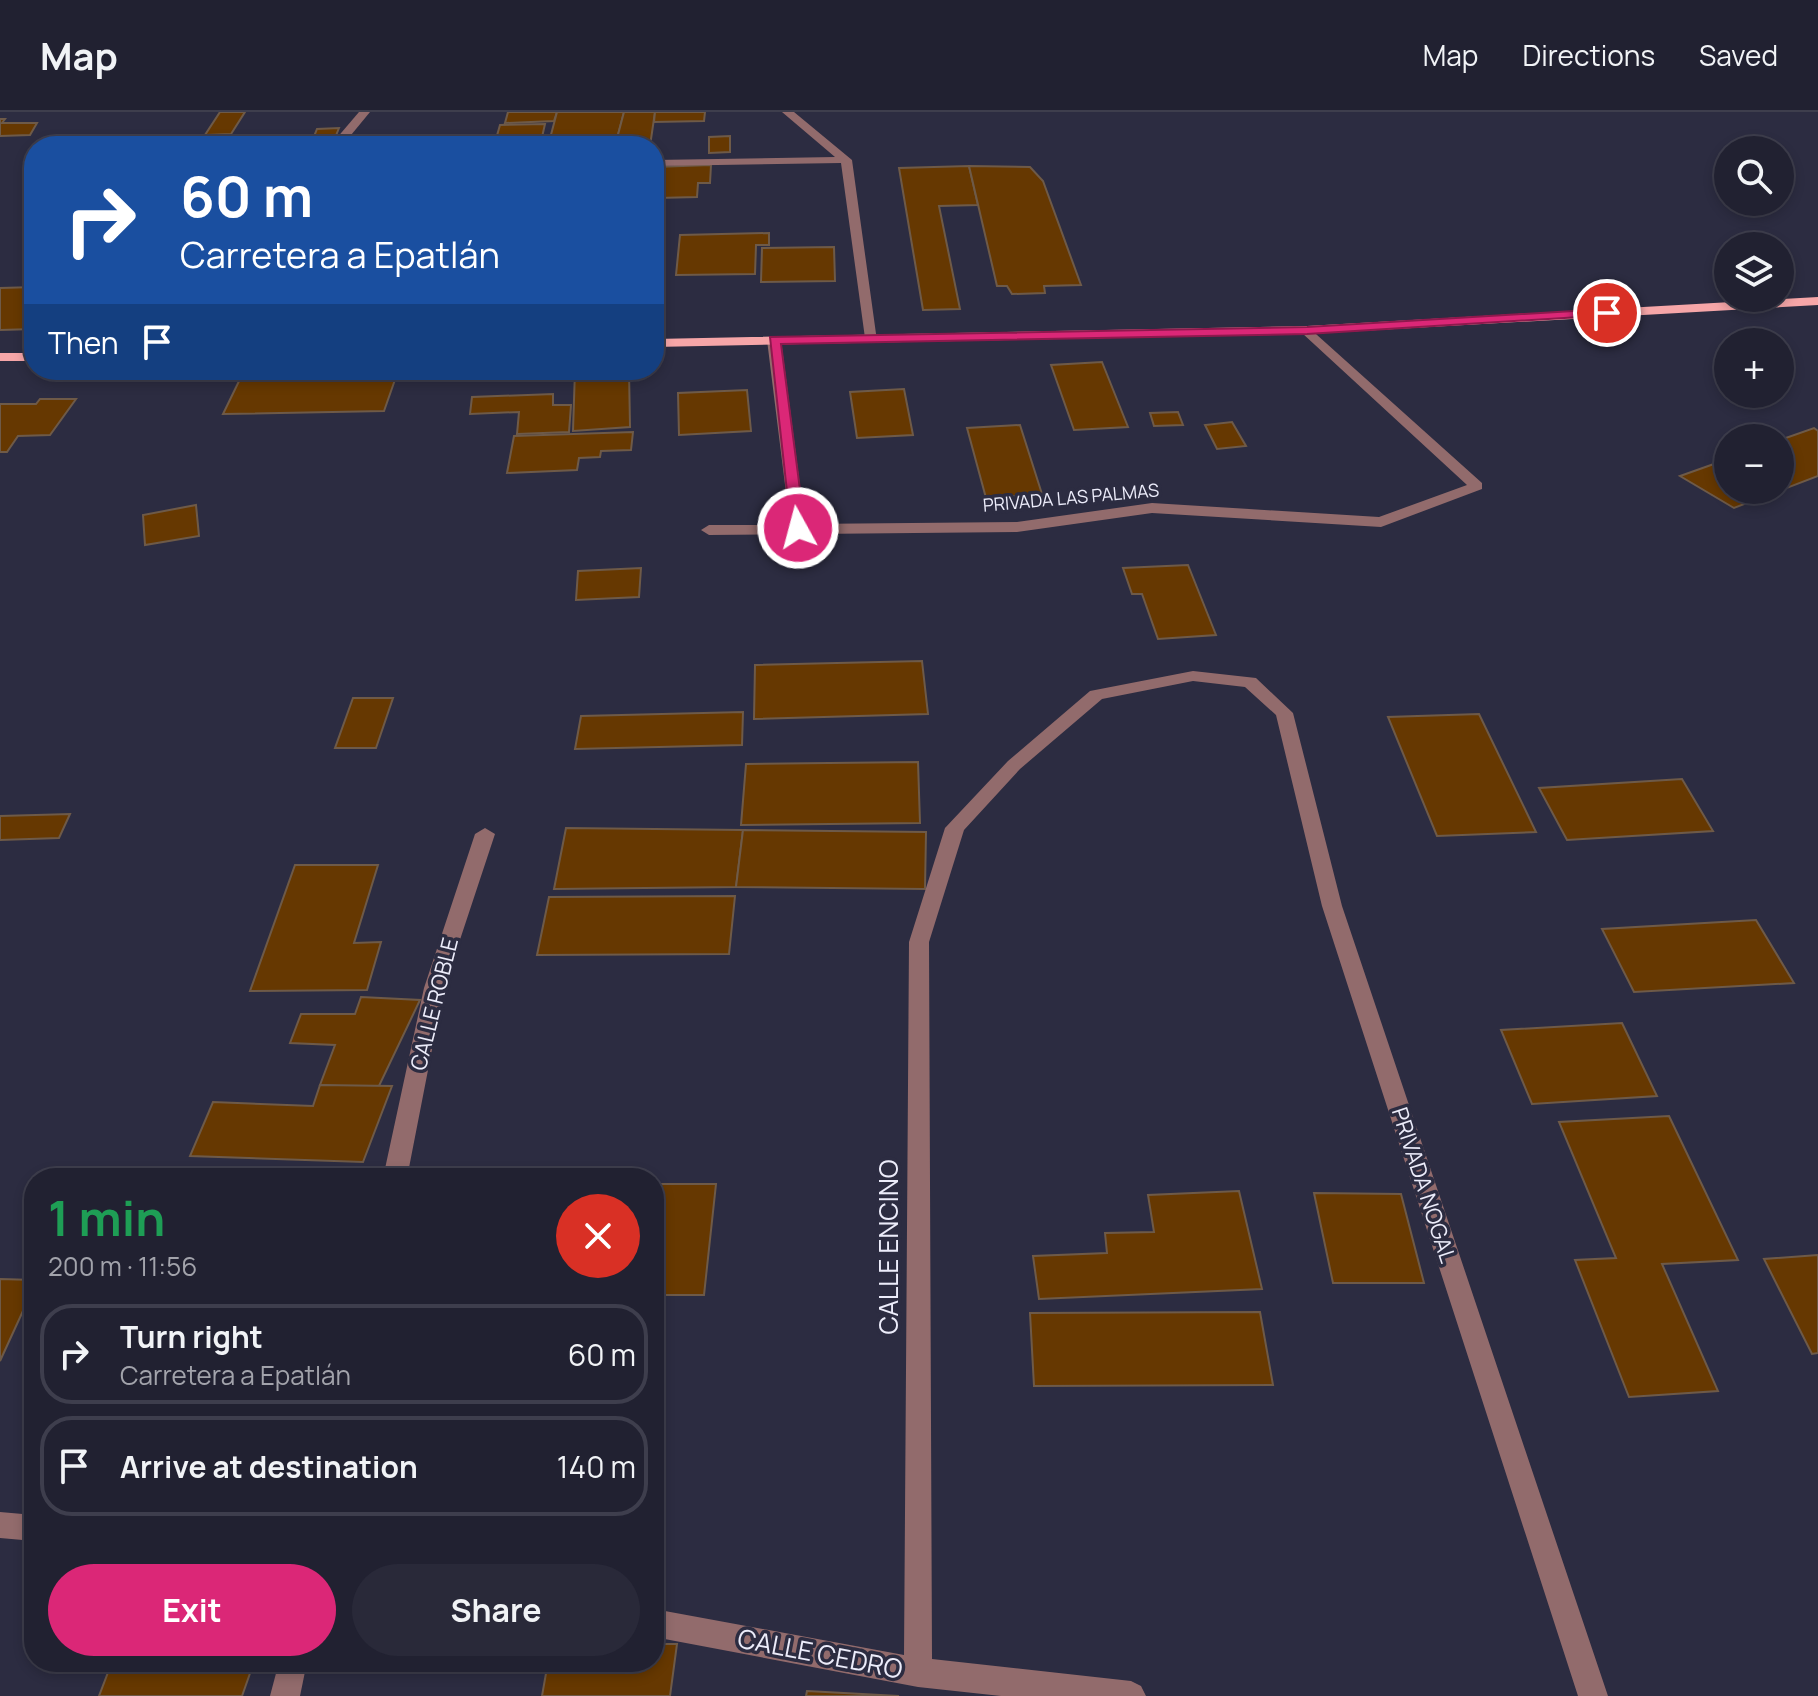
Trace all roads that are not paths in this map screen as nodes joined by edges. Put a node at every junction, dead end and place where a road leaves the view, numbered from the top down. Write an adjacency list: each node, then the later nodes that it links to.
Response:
1 (365, 112): 3 (street)
2 (787, 112): 4 (street)
3 (345, 136)
4 (846, 160): 5 (street); 8 (street)
5 (664, 163)
6 (1818, 301): 7 (main road)
7 (1307, 330): 8 (main road); 13 (street, PRIVADA LAS PALMAS)
8 (872, 338): 9 (main road)
9 (774, 340): 10 (main road); 13 (street)
10 (664, 343)
11 (0, 357): 12 (main road)
12 (24, 357)
13 (798, 528): 14 (street, PRIVADA LAS PALMAS)
14 (709, 530)
15 (1250, 682): 22 (street, CALLE ENCINO); 25 (street, PRIVADA NOGAL)
16 (485, 834): 17 (street, CALLE ROBLE)
17 (397, 1168)
18 (0, 1525): 19 (street)
19 (24, 1527)
20 (664, 1625): 22 (street, CALLE CEDRO)
21 (291, 1672): 23 (street)
22 (918, 1672): 24 (street, CALLE CEDRO)
23 (285, 1696)
24 (1131, 1696)
25 (1593, 1696)

